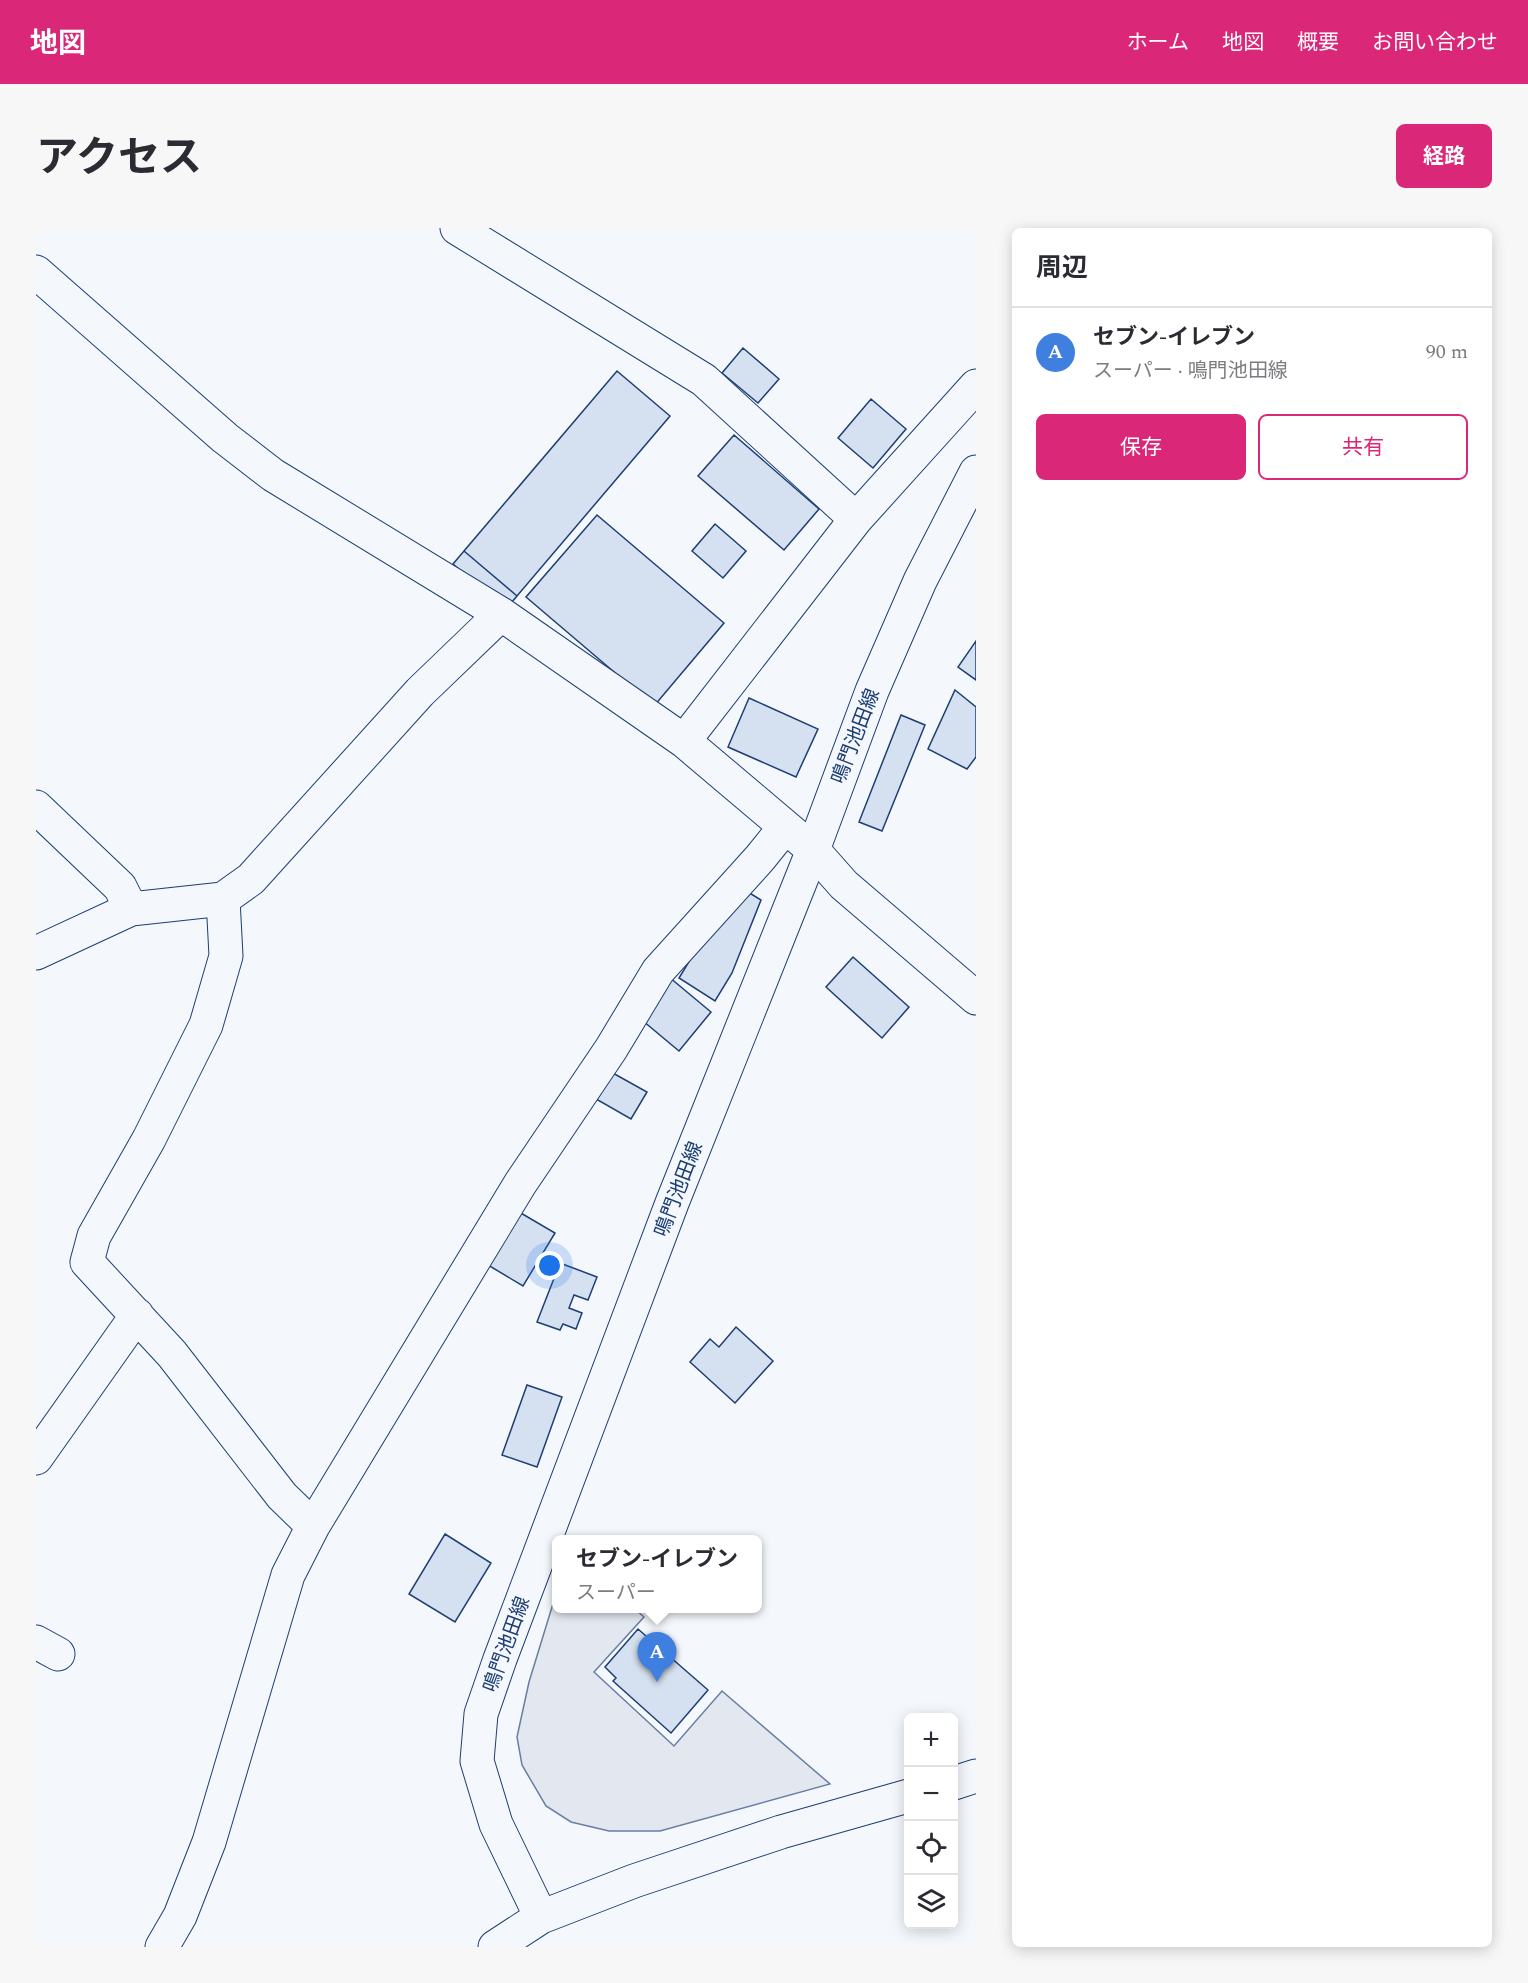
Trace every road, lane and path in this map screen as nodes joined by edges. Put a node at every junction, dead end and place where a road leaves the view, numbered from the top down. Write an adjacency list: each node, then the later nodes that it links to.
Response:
1 (457, 228): 5 (street)
2 (36, 272): 6 (street)
3 (976, 386): 5 (street)
4 (976, 472): 10 (street, 鳴門池田線)
5 (856, 519): 7 (street)
6 (501, 614): 7 (street); 11 (street)
7 (684, 741): 9 (street)
8 (36, 807): 12 (street)
9 (785, 827): 10 (street); 17 (street)
10 (813, 850): 14 (street); 21 (street, 鳴門池田線)
11 (223, 899): 12 (street); 15 (street)
12 (131, 909): 13 (street)
13 (36, 953)
14 (976, 998)
15 (137, 1315): 16 (street); 17 (street)
16 (36, 1458)
17 (313, 1526): 22 (street)
18 (976, 1776): 19 (street)
19 (958, 1782)
20 (904, 1797): 21 (street)
21 (541, 1917): 23 (street)
22 (162, 1947)
23 (495, 1947)

